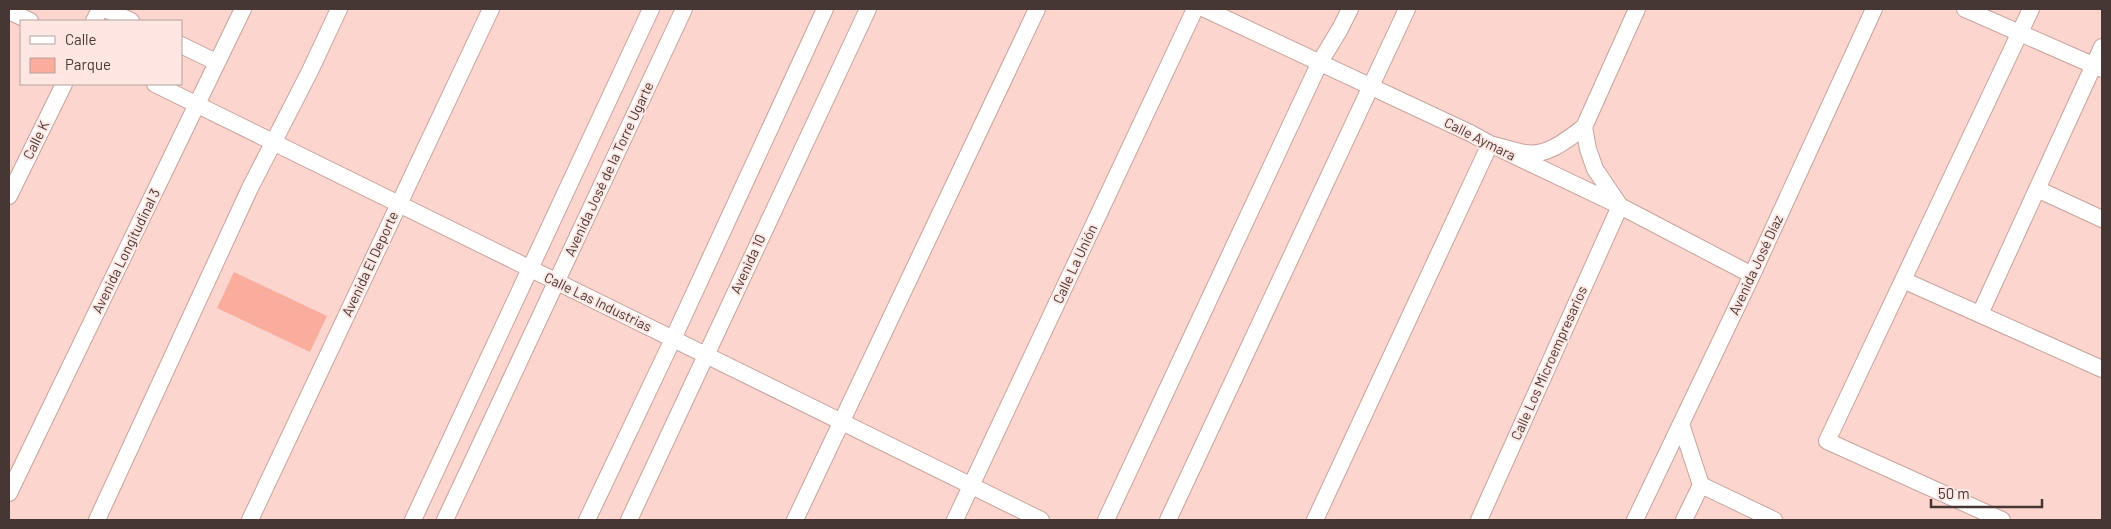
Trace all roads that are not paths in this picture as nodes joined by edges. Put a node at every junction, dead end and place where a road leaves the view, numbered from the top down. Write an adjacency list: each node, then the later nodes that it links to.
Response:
1 (104, 9): 20 (street)
2 (243, 9): 24 (street, Avenida Longitudinal 3)
3 (339, 9): 32 (street)
4 (491, 9): 36 (street, Avenida El Deporte)
5 (651, 9): 39 (street)
6 (684, 9): 42 (street, Avenida José de la Torre Ugarte)
7 (825, 9): 44 (street)
8 (868, 9): 45 (street, Avenida 10)
9 (1037, 9): 47 (street)
10 (1195, 9): 50 (street, Calle La Unión)
11 (1205, 9): 25 (street, Calle Aymara)
12 (1350, 9): 25 (street)
13 (1408, 9): 29 (street)
14 (1637, 9): 31 (street)
15 (1874, 9): 40 (street, Avenida José Díaz)
16 (1965, 9): 21 (street)
17 (2031, 9): 21 (street)
18 (9, 11): 19 (street)
19 (28, 20)
20 (129, 20)
21 (2020, 32): 26 (street); 41 (street)
22 (182, 45): 24 (street)
23 (2102, 46): 26 (street)
24 (216, 62): 30 (street, Avenida Longitudinal 3)
25 (1320, 62): 29 (street, Calle Aymara); 61 (street)
26 (2098, 67): 34 (street)
27 (64, 85): 35 (street, Calle K)
28 (157, 85): 30 (street, Calle Las Industrias)
29 (1372, 87): 33 (street, Calle Aymara); 62 (street)
30 (196, 104): 32 (street, Calle Las Industrias); 51 (street, Avenida Longitudinal 3)
31 (1584, 127): 33 (street); 37 (street)
32 (272, 142): 36 (street, Calle Las Industrias); 52 (street)
33 (1490, 144): 37 (street, Calle Aymara); 63 (street)
34 (2037, 189): 38 (street); 43 (street)
35 (9, 196)
36 (398, 204): 39 (street, Calle Las Industrias); 53 (street, Avenida El Deporte)
37 (1620, 206): 40 (street, Calle Aymara); 64 (street, Calle Los Microempresarios)
38 (2102, 219)
39 (530, 268): 42 (street, Calle Las Industrias); 54 (street)
40 (1752, 275): 48 (street, Avenida José Díaz)
41 (1903, 280): 43 (street); 68 (street)
42 (556, 282): 44 (street, Calle Las Industrias); 55 (street, Avenida José de la Torre Ugarte)
43 (1980, 314): 46 (street)
44 (673, 339): 45 (street, Calle Las Industrias); 56 (street)
45 (705, 355): 47 (street, Calle Las Industrias); 57 (street, Avenida 10)
46 (2102, 369)
47 (840, 421): 50 (street, Calle Las Industrias); 58 (street)
48 (1681, 424): 49 (street); 65 (street, Avenida José Díaz)
49 (1701, 485): 66 (street); 67 (street)
50 (971, 486): 59 (street, Calle La Unión); 60 (street, Calle Las Industrias)
51 (9, 493)
52 (97, 520)
53 (250, 520)
54 (412, 520)
55 (445, 520)
56 (587, 520)
57 (629, 520)
58 (794, 520)
59 (955, 520)
60 (1041, 520)
61 (1106, 520)
62 (1168, 520)
63 (1315, 520)
64 (1479, 520)
65 (1634, 520)
66 (1684, 520)
67 (1774, 520)
68 (2002, 520)

